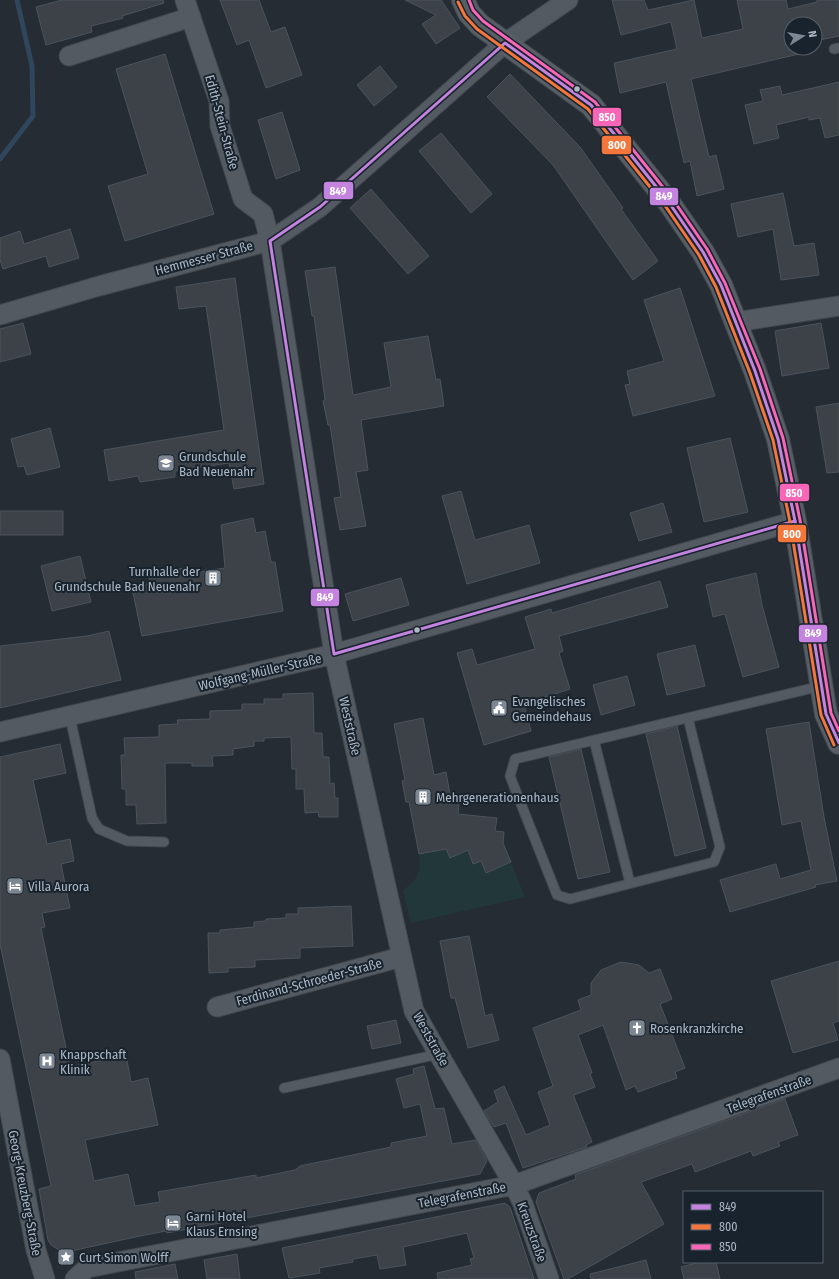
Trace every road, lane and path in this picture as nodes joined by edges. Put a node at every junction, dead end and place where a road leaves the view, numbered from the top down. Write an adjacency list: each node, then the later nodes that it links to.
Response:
1 (568, 0): 4 (street, Hemmesser Straße)
2 (466, 6): 4 (street)
3 (188, 9): 5 (street, Edith-Stein-Straße); 6 (street, Edith-Stein-Straße)
4 (505, 43): 6 (street, Hemmesser Straße); 9 (street)
5 (69, 56)
6 (270, 241): 8 (street, Hemmesser Straße); 11 (street, Weststraße)
7 (839, 306): 9 (street)
8 (0, 315)
9 (736, 322): 10 (street)
10 (795, 521): 11 (street, Wolfgang-Müller-Straße); 12 (street)
11 (334, 654): 13 (street, Wolfgang-Müller-Straße); 20 (street, Weststraße)
12 (821, 686): 14 (lane); 17 (street)
13 (70, 717): 15 (street, Wolfgang-Müller-Straße); 18 (lane)
14 (688, 718): 16 (lane); 19 (lane)
15 (0, 732)
16 (594, 740): 19 (lane); 19 (lane)
17 (839, 743)
18 (164, 842)
19 (630, 883)
20 (401, 957): 21 (street, Ferdinand-Schroeder-Straße); 22 (street, Weststraße)
21 (217, 1007)
22 (439, 1054): 25 (lane); 26 (street, Weststraße)
23 (0, 1059): 27 (street, Georg-Kreuzberg-Straße)
24 (839, 1068): 26 (street, Telegrafenstraße)
25 (284, 1088)
26 (514, 1185): 28 (street, Telegrafenstraße); 29 (street, Kreuzstraße)
27 (45, 1279)
28 (75, 1279)
29 (549, 1279)

